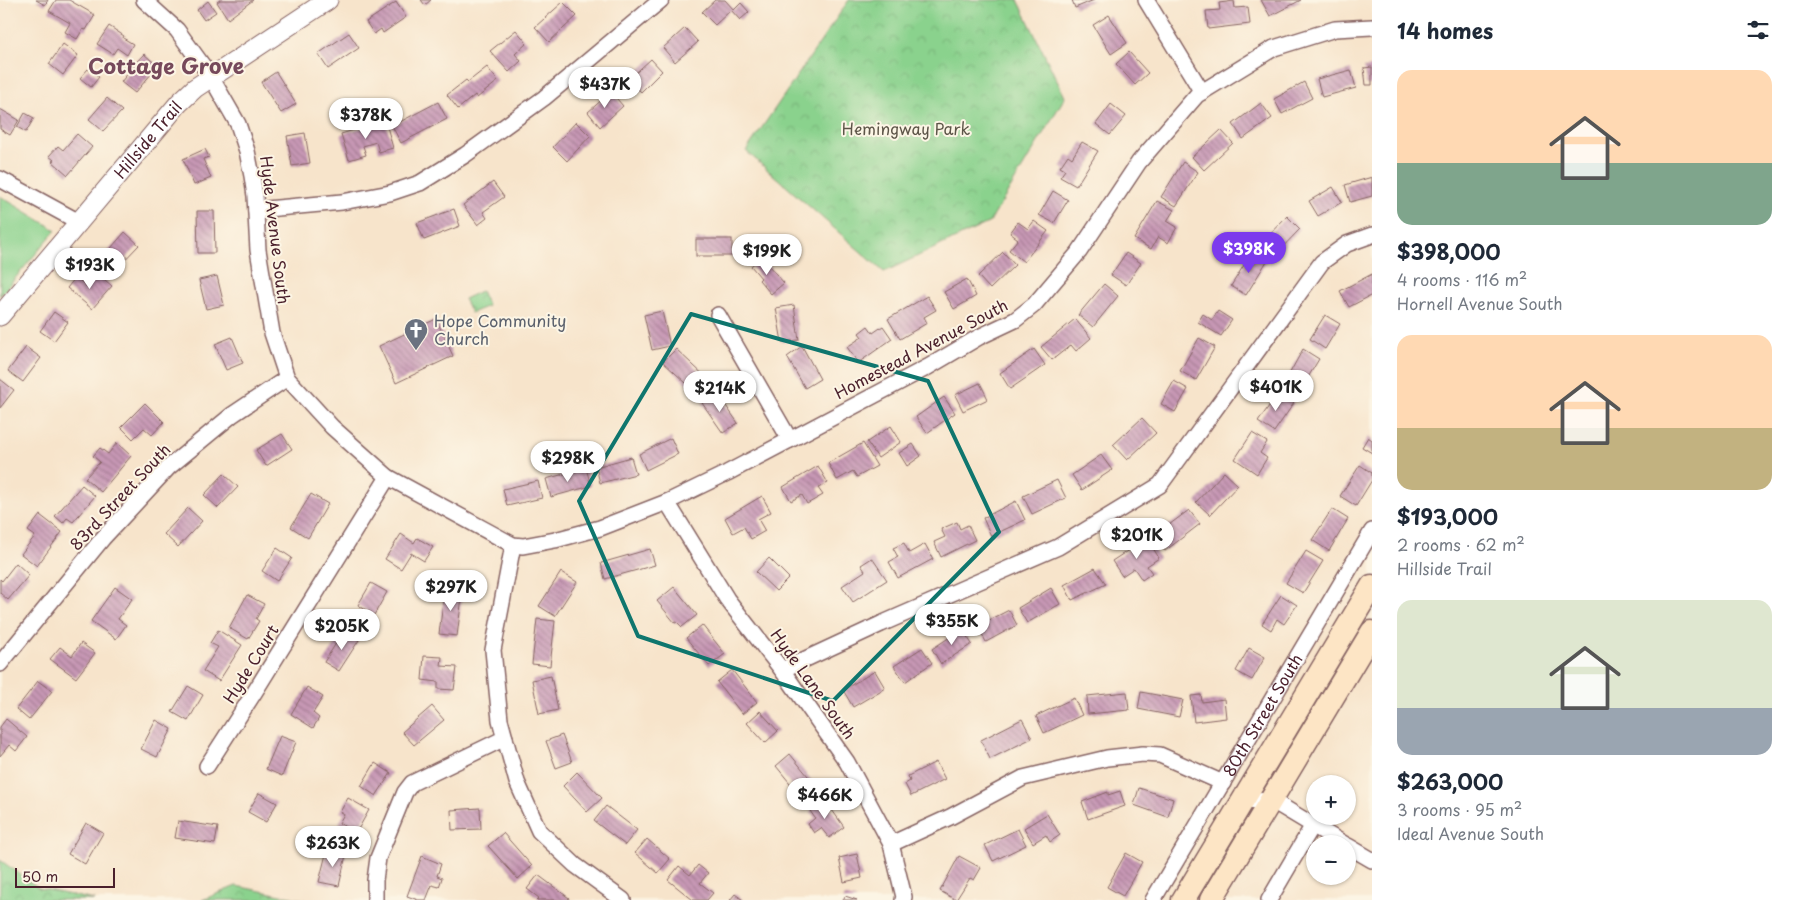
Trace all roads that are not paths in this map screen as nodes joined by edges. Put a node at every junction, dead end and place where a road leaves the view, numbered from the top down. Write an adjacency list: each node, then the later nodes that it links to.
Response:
1 (144, 0): 6 (street, Hyde Avenue South)
2 (328, 0): 6 (street, Hillside Trail)
3 (661, 0): 9 (street)
4 (1146, 0): 7 (street)
5 (1372, 27): 7 (street, Homestead Avenue South)
6 (211, 78): 9 (street, Hyde Avenue South); 10 (street, Hillside Trail)
7 (1202, 92): 15 (street, Homestead Avenue South)
8 (0, 179): 10 (street)
9 (256, 210): 14 (street, Hyde Avenue South)
10 (79, 222): 13 (street, Hillside Trail)
11 (1372, 234): 23 (street)
12 (718, 315): 15 (street)
13 (0, 316)
14 (287, 378): 16 (street, Hyde Avenue South); 22 (street, 83rd Street South)
15 (790, 440): 17 (street, Homestead Avenue South)
16 (388, 477): 19 (street, Hyde Avenue South); 25 (street, Hyde Court)
17 (667, 502): 19 (street, Homestead Avenue South); 23 (street, Hyde Lane South)
18 (1372, 531): 26 (street, 80th Street South)
19 (512, 545): 24 (street)
20 (1372, 586): 28 (main road, 80th Street South)
21 (1372, 632): 27 (main road)
22 (0, 664)
23 (782, 670): 32 (street, Hyde Lane South)
24 (505, 738): 35 (street); 36 (street)
25 (207, 766)
26 (1222, 783): 32 (street); 38 (street, 80th Street South)
27 (1271, 800): 28 (street); 29 (street); 40 (main road)
28 (1242, 802): 39 (main road, 80th Street South)
29 (1306, 821)
30 (1313, 825): 31 (street); 41 (street)
31 (1330, 835)
32 (891, 844): 37 (street, Hyde Lane South)
33 (1356, 851): 34 (street)
34 (1372, 860)
35 (375, 900)
36 (623, 900)
37 (903, 900)
38 (1153, 900)
39 (1183, 900)
40 (1212, 900)
41 (1268, 900)

